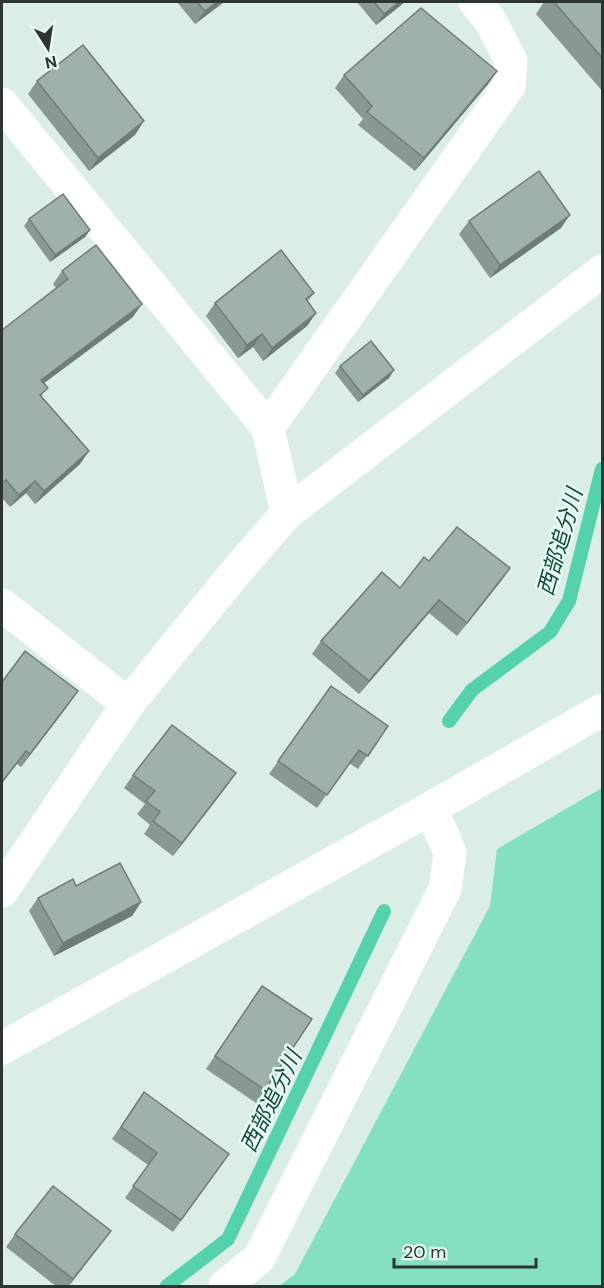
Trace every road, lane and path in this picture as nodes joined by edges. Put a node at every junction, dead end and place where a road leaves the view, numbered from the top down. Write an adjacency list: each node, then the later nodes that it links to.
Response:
1 (475, 2): 4 (street)
2 (2, 104): 4 (street)
3 (603, 271): 5 (street)
4 (268, 428): 5 (street)
5 (287, 513): 7 (street)
6 (2, 605): 7 (street)
7 (128, 704): 10 (street)
8 (603, 710): 9 (street)
9 (431, 808): 11 (street); 12 (street)
10 (2, 891)
11 (2, 1048)
12 (225, 1287)

